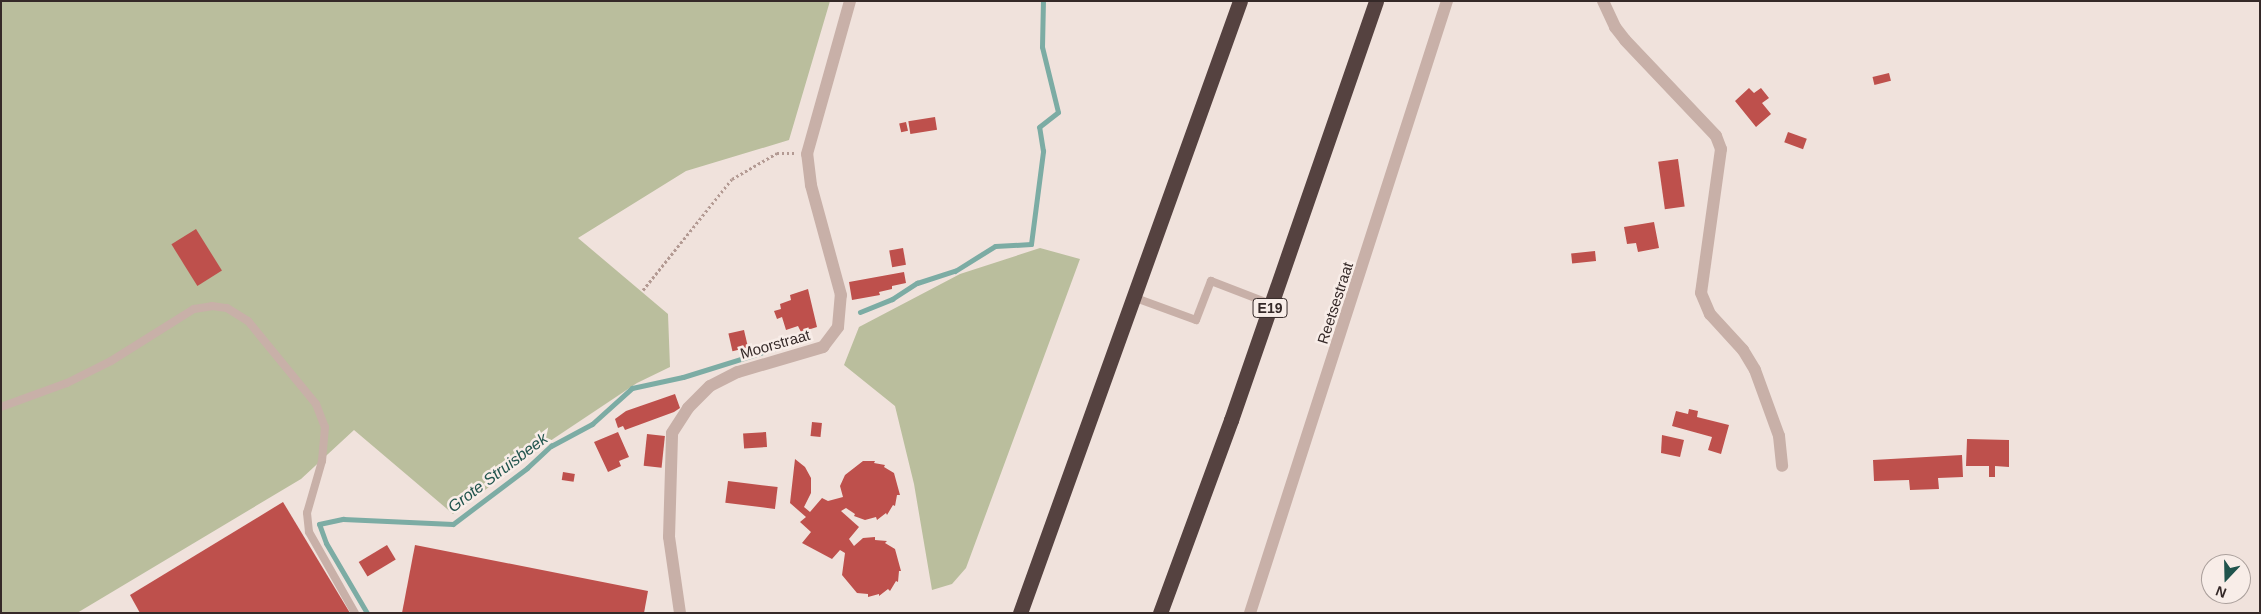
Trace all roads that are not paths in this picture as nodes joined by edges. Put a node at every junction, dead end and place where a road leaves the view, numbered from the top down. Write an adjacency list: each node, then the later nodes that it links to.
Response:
1 (850, 1): 11 (street, Moorstraat)
2 (1240, 1): 6 (highway)
3 (1376, 1): 7 (highway, E19)
4 (1447, 1): 14 (street, Reetsestraat)
5 (1603, 1): 9 (street)
6 (1133, 297): 7 (lane); 12 (highway)
7 (1271, 304): 13 (highway, E19)
8 (1, 407): 10 (lane)
9 (1782, 466)
10 (356, 613)
11 (680, 613)
12 (1020, 613)
13 (1160, 613)
14 (1250, 613)

